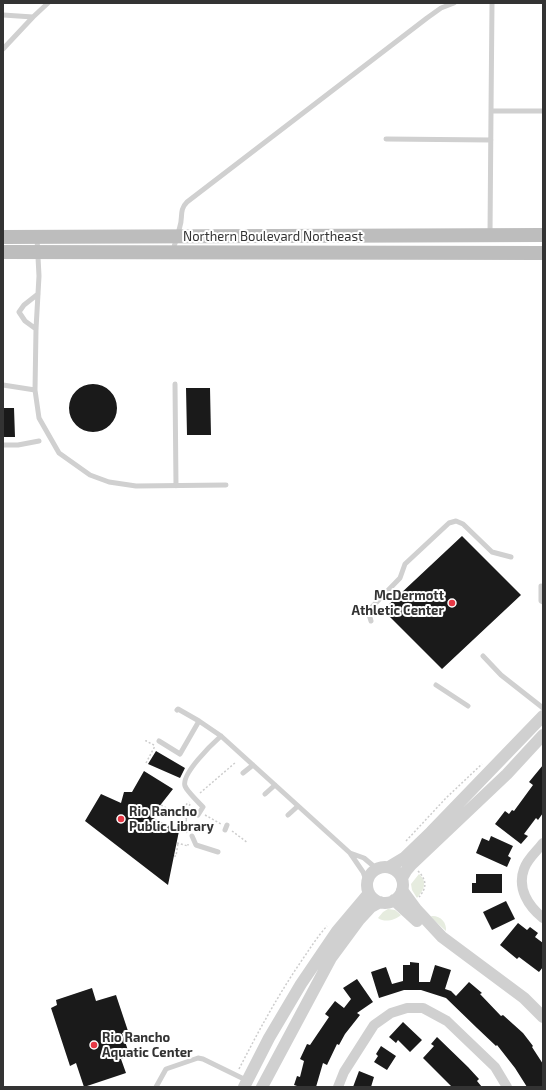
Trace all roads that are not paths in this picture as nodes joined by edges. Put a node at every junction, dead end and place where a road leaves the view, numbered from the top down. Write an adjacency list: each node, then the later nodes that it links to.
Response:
1 (48, 3): 5 (lane)
2 (454, 3): 15 (lane)
3 (492, 3): 7 (lane)
4 (3, 15): 5 (lane)
5 (33, 17): 6 (lane)
6 (3, 49)
7 (491, 111): 8 (lane); 10 (lane)
8 (543, 111)
9 (386, 139): 10 (lane)
10 (491, 140): 12 (lane)
11 (543, 235): 12 (main road, Northern Boulevard Northeast)
12 (490, 236): 15 (main road, Northern Boulevard Northeast); 19 (street)
13 (3, 237): 14 (main road, Northern Boulevard Northeast)
14 (37, 237): 15 (main road, Northern Boulevard Northeast); 17 (lane)
15 (176, 237): 18 (lane)
16 (3, 252): 17 (main road, Northern Boulevard Northeast)
17 (38, 252): 18 (main road, Northern Boulevard Northeast); 21 (lane)
18 (173, 252): 19 (main road, Northern Boulevard Northeast)
19 (490, 253): 20 (main road, Northern Boulevard Northeast)
20 (543, 253)
21 (38, 294): 22 (lane); 22 (lane)
22 (36, 330): 25 (lane)
23 (175, 384): 29 (lane)
24 (3, 385): 25 (lane)
25 (35, 390): 29 (lane)
26 (39, 441): 27 (lane)
27 (3, 444)
28 (226, 485): 29 (lane)
29 (176, 486)
30 (511, 557): 33 (lane)
31 (541, 586): 32 (lane)
32 (543, 602)
33 (371, 620)
34 (483, 656): 37 (lane)
35 (436, 685): 36 (lane)
36 (468, 706)
37 (543, 708)
38 (177, 710): 40 (lane)
39 (543, 716): 55 (street)
40 (200, 721): 42 (lane); 43 (lane)
41 (543, 735): 56 (street)
42 (221, 736): 44 (lane); 49 (lane)
43 (159, 741)
44 (253, 765): 45 (lane); 46 (lane)
45 (243, 773)
46 (275, 785): 47 (lane); 48 (lane)
47 (265, 794)
48 (298, 806): 50 (lane); 54 (lane)
49 (198, 815)
50 (288, 815)
51 (192, 836): 53 (lane)
52 (543, 843): 60 (street)
53 (218, 852)
54 (350, 853): 55 (lane); 57 (lane)
55 (383, 868): 56 (street); 57 (street)
56 (402, 884): 58 (street); 61 (street)
57 (368, 888): 59 (street); 63 (street)
58 (394, 900): 59 (street); 61 (street)
59 (380, 902): 65 (street)
60 (543, 918)
61 (442, 937): 62 (street)
62 (543, 1017)
63 (246, 1084): 64 (lane)
64 (156, 1087)
65 (262, 1087)
66 (338, 1087): 67 (street)
67 (507, 1087)

